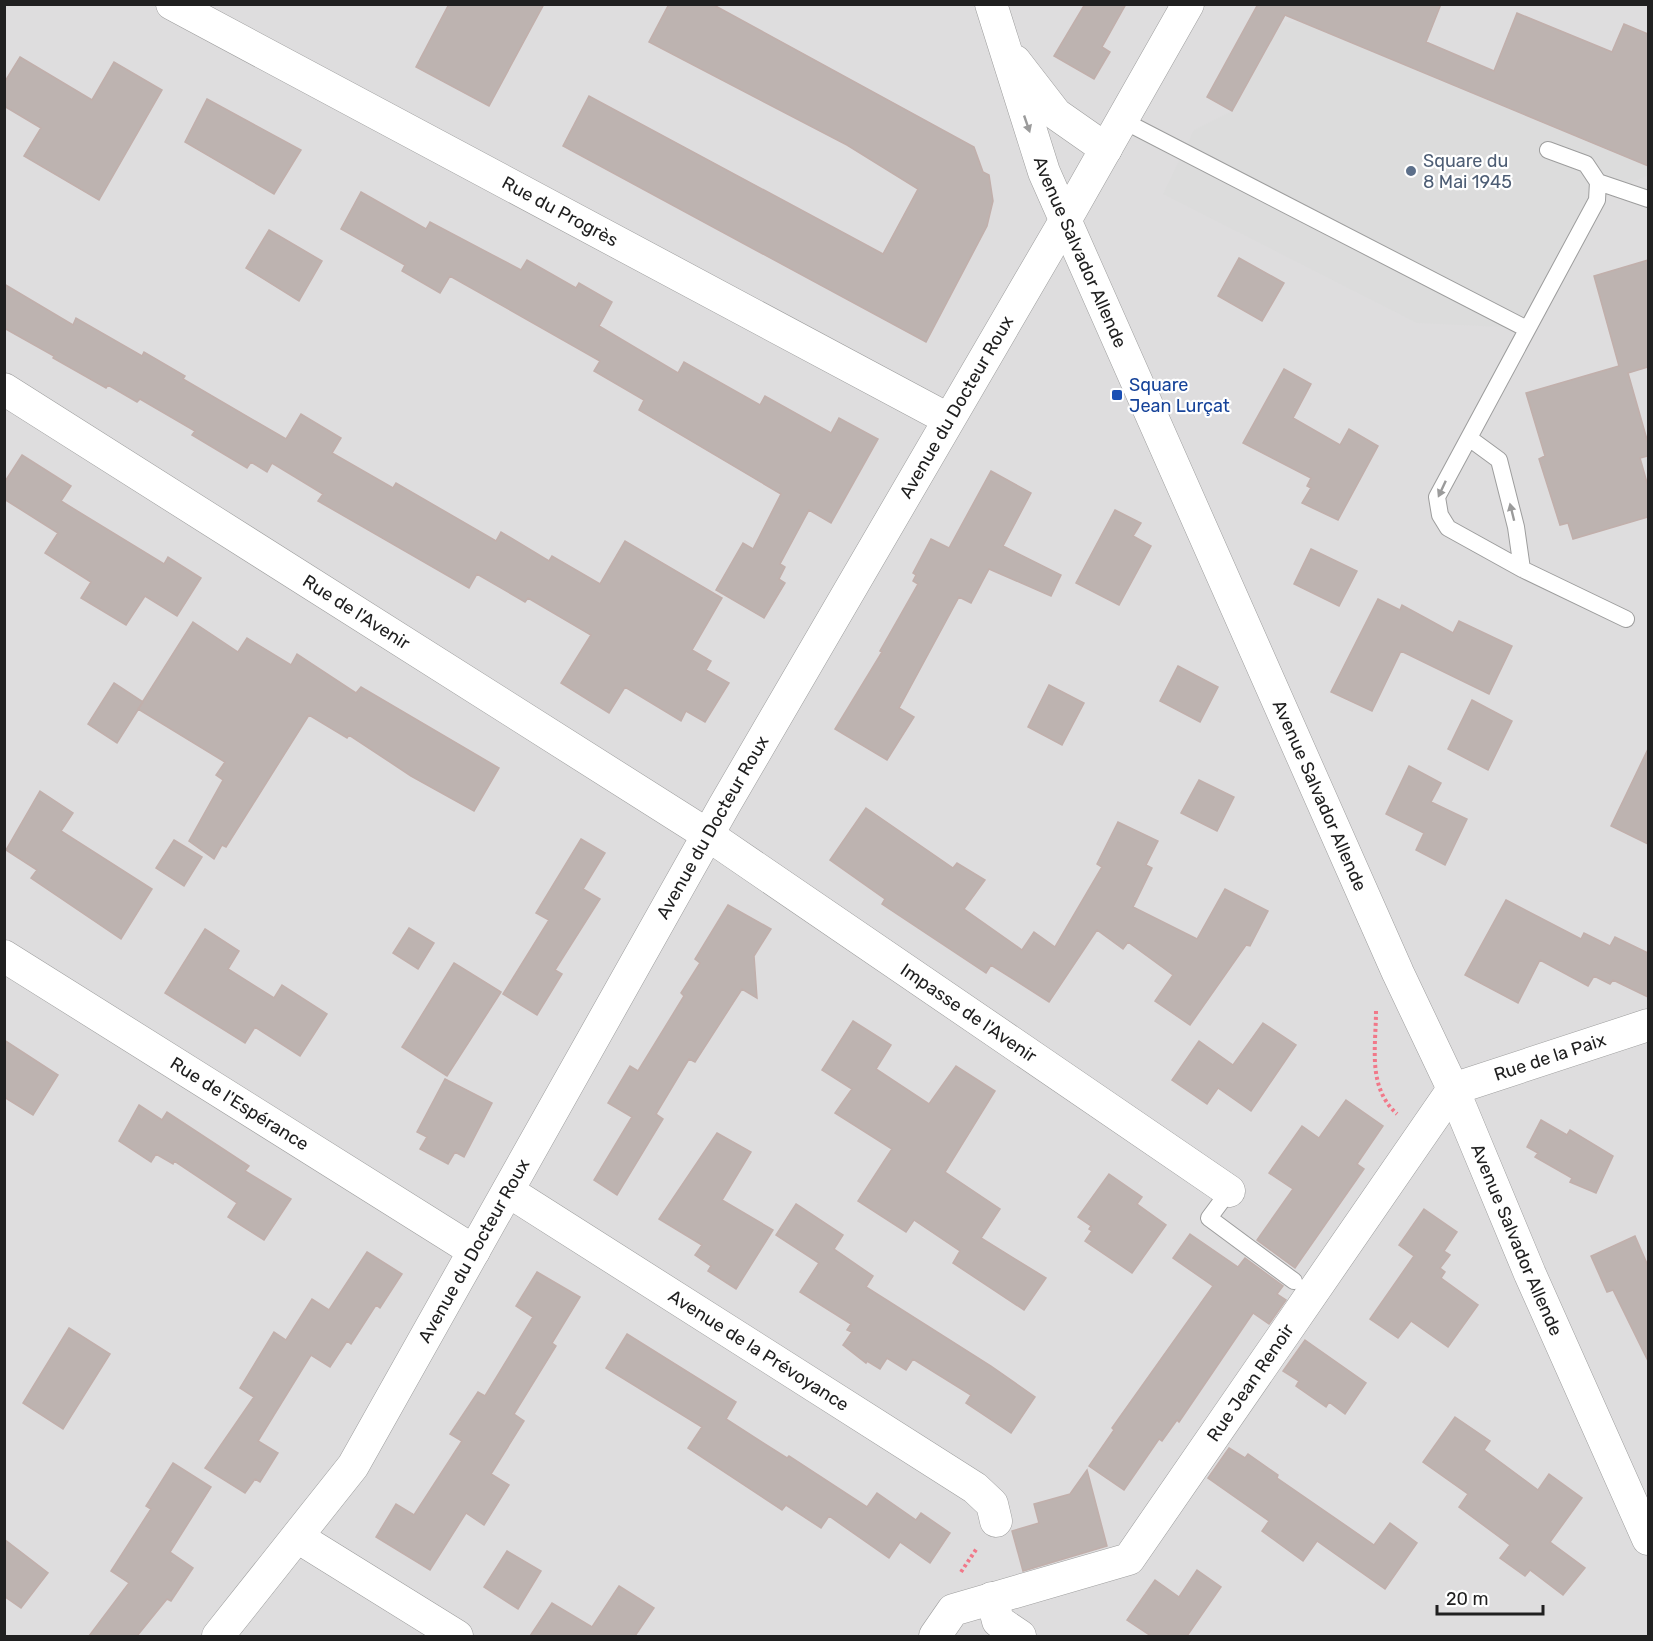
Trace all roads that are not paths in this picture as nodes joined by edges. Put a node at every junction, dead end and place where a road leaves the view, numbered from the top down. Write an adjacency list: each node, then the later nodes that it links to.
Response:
1 (171, 4): 13 (street, Rue du Progrès)
2 (991, 4): 4 (street, Avenue Salvador Allende)
3 (1188, 4): 5 (street, Avenue du Docteur Roux)
4 (1006, 48): 6 (street, Avenue Salvador Allende); 10 (street, Avenue Salvador Allende, one-way to 10)
5 (1122, 120): 6 (street, Avenue du Docteur Roux); 11 (lane)
6 (1106, 148): 10 (street, Avenue du Docteur Roux)
7 (1548, 150): 8 (lane)
8 (1598, 182): 9 (lane); 11 (lane)
9 (1648, 199)
10 (1066, 219): 13 (street, Avenue du Docteur Roux); 20 (street, Avenue Salvador Allende)
11 (1525, 328): 14 (lane)
12 (4, 389): 17 (street, Rue de l'Avenir)
13 (948, 419): 17 (street, Avenue du Docteur Roux)
14 (1469, 438): 15 (lane, one-way to 14); 15 (lane, one-way to 15)
15 (1522, 569): 16 (lane)
16 (1626, 619)
17 (708, 835): 21 (street, Avenue du Docteur Roux); 22 (street, Impasse de l'Avenir)
18 (4, 956): 23 (street, Rue de l'Espérance)
19 (1648, 1025): 20 (street, Rue de la Paix)
20 (1453, 1089): 27 (street, Avenue Salvador Allende); 28 (street, Rue Jean Renoir)
21 (508, 1191): 23 (street, Avenue du Docteur Roux); 25 (street, Avenue de la Prévoyance)
22 (1229, 1191): 24 (lane)
23 (474, 1251): 26 (street, Avenue du Docteur Roux)
24 (1294, 1281)
25 (996, 1521)
26 (299, 1538): 29 (street, Avenue du Docteur Roux); 30 (street)
27 (1648, 1539)
28 (992, 1598): 31 (street, Rue Jean Renoir); 32 (street)
29 (218, 1636)
30 (457, 1636)
31 (935, 1636)
32 (1020, 1636)

